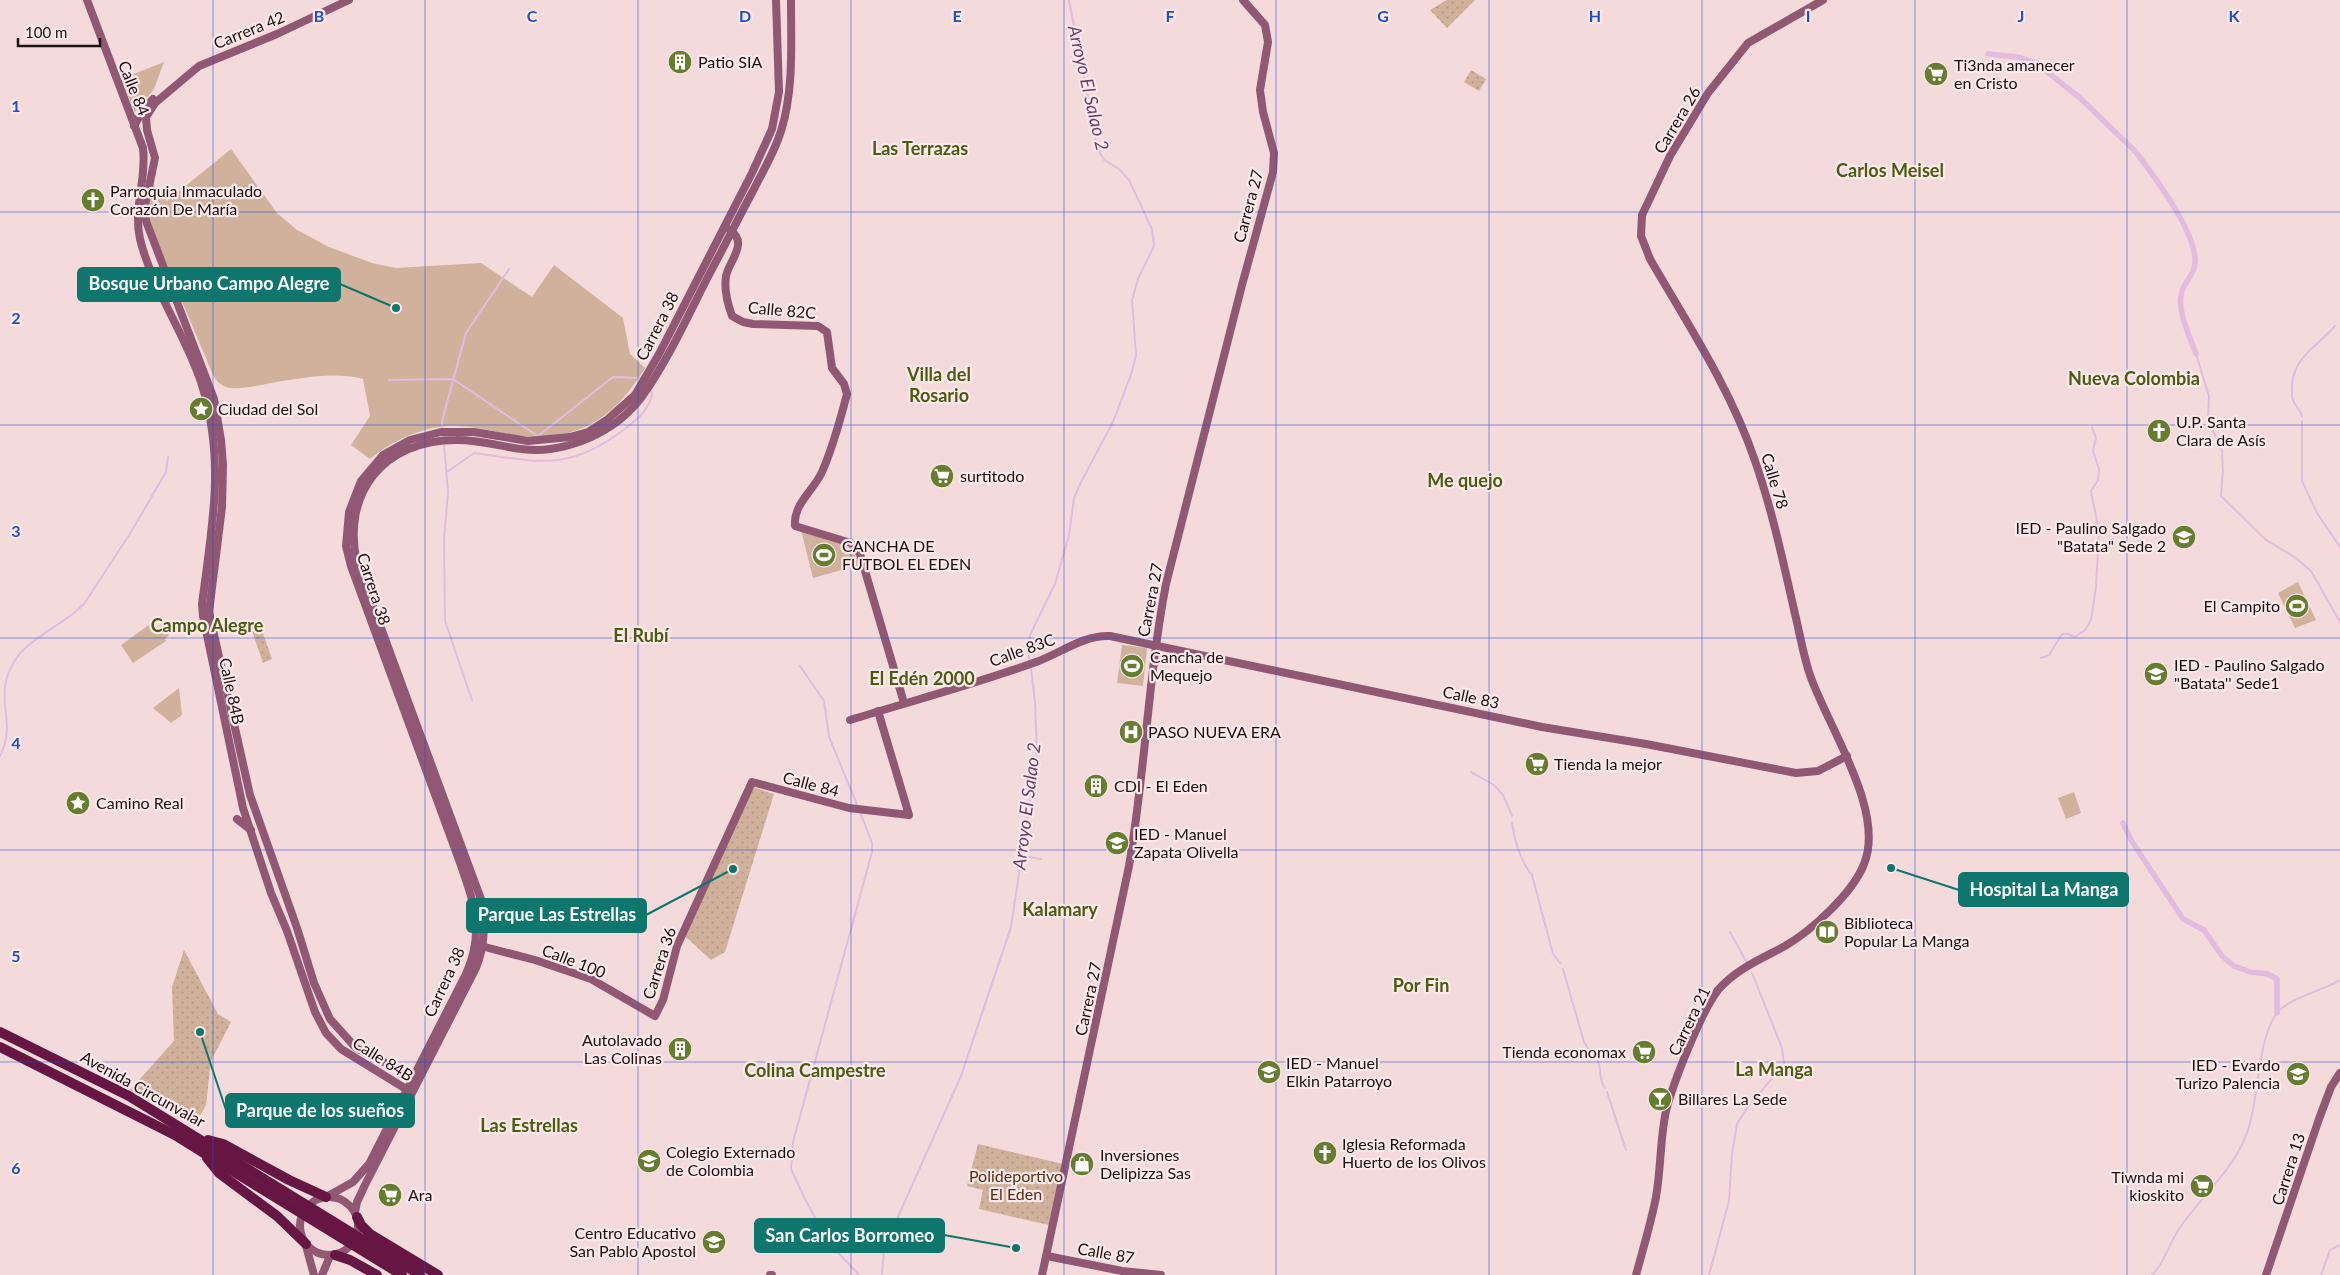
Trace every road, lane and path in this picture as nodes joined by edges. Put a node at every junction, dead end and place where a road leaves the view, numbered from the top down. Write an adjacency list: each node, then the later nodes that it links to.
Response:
1 (87, 0): 9 (street, Calle 84)
2 (349, 0): 7 (street, Carrera 42)
3 (776, 0): 12 (street, Carrera 38)
4 (791, 0): 14 (street, Carrera 38)
5 (1243, 0): 16 (street, Carrera 27)
6 (1823, 0): 13 (street, Carrera 26)
7 (166, 95): 8 (street, Carrera 42); 9 (street, Carrera 42)
8 (146, 122): 10 (street, Calle 84)
9 (134, 126): 11 (street, Calle 84)
10 (155, 158): 29 (street, Calle 84B)
11 (145, 159): 23 (street, Calle 84B)
12 (724, 227): 14 (street); 24 (street, Carrera 38)
13 (1640, 228): 20 (street, Calle 78)
14 (732, 231): 17 (street, Calle 82C); 24 (street, Carrera 38)
15 (1088, 638): 16 (street, Calle 83); 17 (street, Calle 83C)
16 (1156, 646): 20 (street, Calle 83); 38 (street, Carrera 27)
17 (904, 703): 18 (street, Calle 83C)
18 (878, 712): 19 (street, Calle 83C); 21 (street, Calle 84)
19 (850, 720)
20 (1847, 756): 47 (street, Carrera 21)
21 (752, 782): 25 (street, Carrera 36)
22 (237, 819): 23 (street)
23 (251, 830): 30 (street, Calle 84B)
24 (480, 946): 25 (street, Calle 100); 29 (street, Carrera 38)
25 (655, 1016)
26 (0, 1032): 31 (highway, Avenida Circunvalar)
27 (0, 1047): 32 (highway, Avenida Circunvalar)
28 (2340, 1073): 48 (street, Carrera 13)
29 (416, 1079): 30 (street, Carrera 38)
30 (409, 1091): 34 (street, Carrera 38); 35 (street, Carrera 38)
31 (198, 1137): 33 (highway, Avenida Circunvalar); 34 (highway)
32 (200, 1150): 33 (highway, Avenida Circunvalar); 36 (highway)
33 (226, 1161): 42 (highway, Avenida Circunvalar, bridge); 43 (highway, Avenida Circunvalar, bridge)
34 (326, 1197): 35 (street); 36 (street)
35 (356, 1215): 37 (street); 44 (highway)
36 (306, 1244): 37 (street); 39 (street)
37 (333, 1256): 40 (street); 41 (highway)
38 (1047, 1256): 45 (street, Carrera 27); 46 (street, Calle 87)
39 (314, 1275)
40 (322, 1275)
41 (377, 1275)
42 (402, 1275)
43 (420, 1275)
44 (438, 1275)
45 (1042, 1275)
46 (1161, 1275)
47 (1636, 1275)
48 (2266, 1275)

